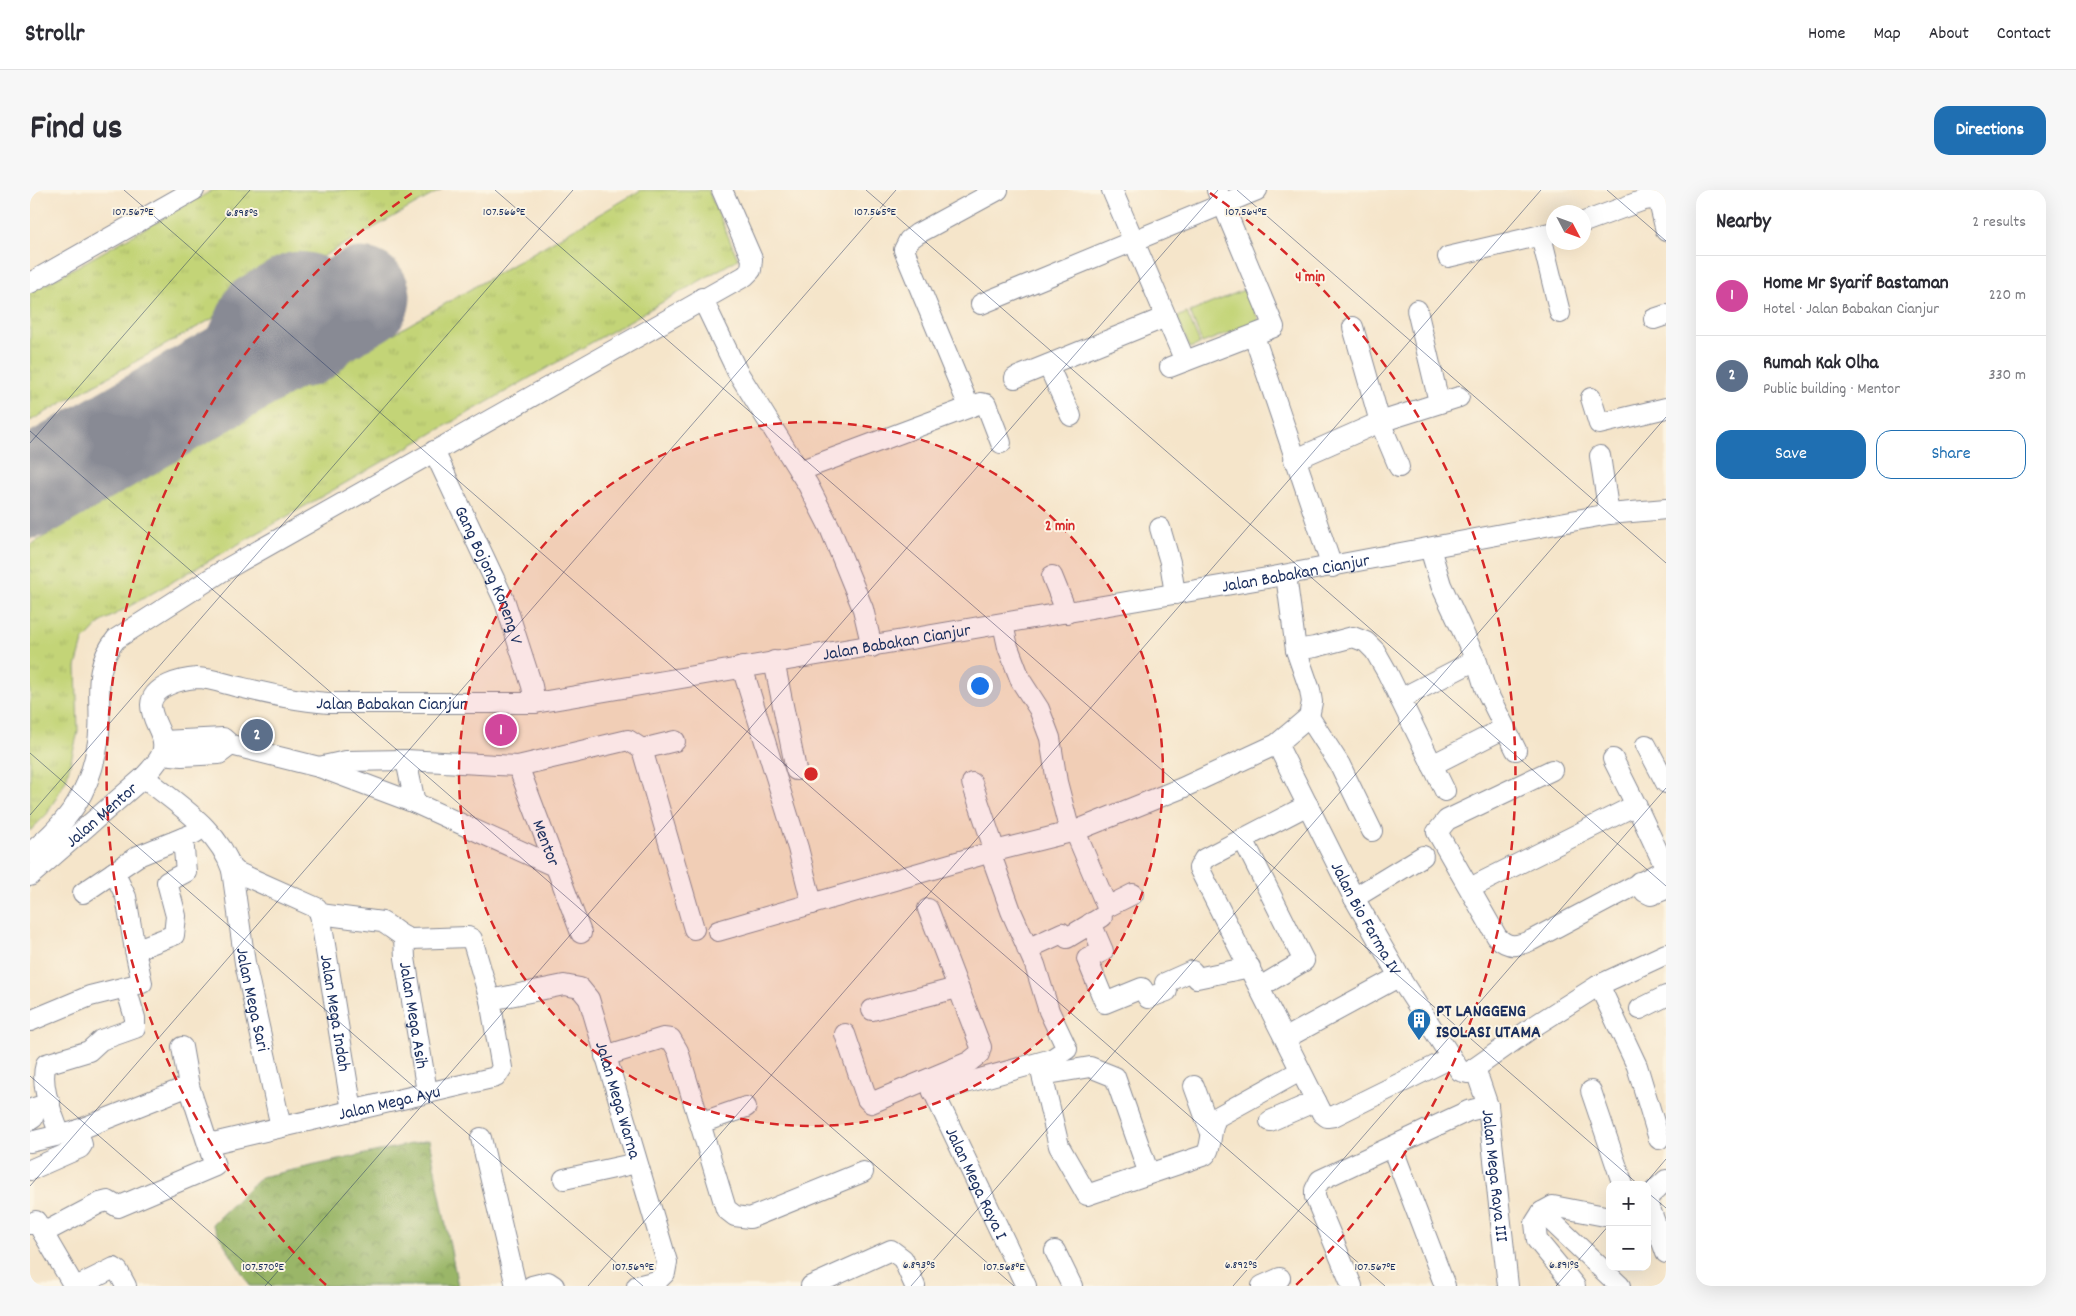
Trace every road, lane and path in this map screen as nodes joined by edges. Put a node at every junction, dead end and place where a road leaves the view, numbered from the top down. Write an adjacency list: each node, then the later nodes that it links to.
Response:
1 (194, 190): 14 (street)
2 (722, 190): 15 (street)
3 (998, 190): 24 (street)
4 (1112, 190): 11 (street)
5 (1257, 190): 7 (street)
6 (1657, 194): 8 (street); 9 (street)
7 (1220, 197): 11 (street); 21 (street)
8 (1591, 219)
9 (1666, 232)
10 (1546, 234): 13 (street)
11 (1134, 240): 16 (street); 19 (street)
12 (1550, 250): 18 (street)
13 (1448, 257)
14 (30, 283)
15 (702, 298): 32 (street); 36 (street)
16 (981, 304)
17 (1417, 310): 27 (street)
18 (1560, 313)
19 (1166, 317): 21 (street); 22 (street)
20 (1353, 327): 30 (street)
21 (1254, 336): 34 (street)
22 (1048, 365): 23 (street); 29 (street)
23 (1015, 378)
24 (965, 397)
25 (1459, 397): 27 (street)
26 (1591, 398): 28 (street)
27 (1440, 402): 30 (street)
28 (1666, 408)
29 (1071, 416)
30 (1380, 422): 34 (street); 35 (street)
31 (1001, 443): 36 (street)
32 (434, 451): 53 (street, Gang Bojong Koneng V); 82 (street)
33 (1600, 456): 38 (street)
34 (1294, 460): 41 (street)
35 (1399, 468)
36 (799, 472): 47 (street)
37 (1666, 509): 38 (street, Jalan Babakan Cianjur)
38 (1609, 514): 40 (street, Jalan Babakan Cianjur)
39 (1160, 528): 44 (street)
40 (1430, 548): 41 (street, Jalan Babakan Cianjur); 61 (street)
41 (1332, 567): 42 (street, Jalan Babakan Cianjur)
42 (1286, 575): 44 (street, Jalan Babakan Cianjur); 48 (street)
43 (1052, 576): 45 (street)
44 (1175, 594): 45 (street, Jalan Babakan Cianjur)
45 (1067, 613): 46 (street, Jalan Babakan Cianjur)
46 (1003, 624): 47 (street, Jalan Babakan Cianjur); 78 (street)
47 (872, 647): 49 (street, Jalan Babakan Cianjur)
48 (1296, 650): 52 (street); 54 (street)
49 (774, 661): 51 (street, Jalan Babakan Cianjur); 67 (street)
50 (1470, 663): 52 (street)
51 (742, 667): 53 (street, Jalan Babakan Cianjur); 95 (street)
52 (1400, 699): 64 (street)
53 (535, 703): 56 (street, Jalan Babakan Cianjur)
54 (1309, 717): 58 (street); 77 (street)
55 (1497, 732): 64 (street)
56 (160, 738): 66 (street, Mentor); 69 (street, Jalan Mentor)
57 (675, 741): 60 (street)
58 (1277, 744): 74 (street, Jalan Bio Farma IV); 78 (street)
59 (1646, 745): 71 (street)
60 (642, 749): 65 (street); 100 (street)
61 (1516, 750)
62 (1613, 759): 75 (street)
63 (406, 760): 65 (street, Mentor); 66 (street, Mentor); 73 (street)
64 (1432, 764): 72 (street)
65 (518, 766): 84 (street, Mentor)
66 (319, 767): 73 (street, Mentor)
67 (796, 770)
68 (1552, 770): 90 (street)
69 (144, 777): 76 (street, Jalan Mega Sari); 88 (street, Jalan Mentor)
70 (972, 783): 81 (street)
71 (1666, 783)
72 (1445, 791)
73 (415, 803): 84 (street, Mentor)
74 (1308, 805): 80 (street); 94 (street, Jalan Bio Farma IV)
75 (1636, 805): 85 (street); 90 (street)
76 (206, 828): 79 (street); 86 (street, Jalan Mega Sari)
77 (1372, 831)
78 (1073, 832): 81 (street); 96 (street)
79 (183, 838): 87 (street); 105 (street)
80 (1243, 839): 107 (street); 109 (street)
81 (993, 852): 95 (street); 104 (street)
82 (30, 853)
83 (1424, 856): 94 (street)
84 (556, 867): 102 (street)
85 (1666, 869): 89 (street)
86 (232, 870): 98 (street); 138 (street, Jalan Mega Sari)
87 (114, 872): 92 (street); 105 (street)
88 (30, 876)
89 (1639, 882): 90 (street); 91 (street)
90 (1470, 888)
91 (1666, 890)
92 (83, 893)
93 (1133, 894): 96 (street)
94 (1354, 898): 108 (street, Jalan Bio Farma IV)
95 (812, 904): 101 (street)
96 (1107, 907): 99 (street)
97 (928, 909): 112 (street)
98 (320, 914): 103 (street); 134 (street, Jalan Mega Indah)
99 (1091, 923): 104 (street); 107 (street)
100 (694, 929)
101 (718, 931)
102 (581, 933)
103 (404, 937): 114 (street); 129 (street, Jalan Mega Asih)
104 (1028, 949): 126 (street)
105 (135, 950): 111 (street)
106 (1666, 954): 110 (street)
107 (1250, 967): 109 (street)
108 (1400, 976): 119 (street); 122 (street, Jalan Bio Farma IV)
109 (1260, 986): 119 (street)
110 (1599, 986): 123 (street); 142 (street)
111 (126, 988): 117 (street); 131 (street)
112 (957, 988): 116 (street); 126 (street)
113 (1666, 996): 115 (street)
114 (490, 1000): 121 (street, Jalan Mega Warna); 129 (street, Jalan Mega Ayu)
115 (1640, 1009)
116 (872, 1010)
117 (30, 1021)
118 (844, 1034): 126 (street)
119 (1286, 1038): 124 (street)
120 (182, 1047): 125 (street)
121 (605, 1056): 137 (street); 146 (street, Jalan Mega Warna)
122 (1451, 1058): 123 (street, Jalan Bio Farma IV); 130 (street)
123 (1475, 1068): 132 (street, Jalan Mega Raya III)
124 (1300, 1072): 130 (street); 139 (street)
125 (189, 1086): 140 (street); 144 (street)
126 (931, 1086): 171 (street, Jalan Mega Raya I)
127 (1194, 1086): 139 (street)
128 (1591, 1091): 152 (street)
129 (427, 1092): 134 (street, Jalan Mega Ayu)
130 (1316, 1101): 136 (street)
131 (50, 1103): 135 (street); 140 (street)
132 (1488, 1106): 145 (street); 175 (street, Jalan Mega Raya III)
133 (746, 1107): 137 (street)
134 (352, 1111): 138 (street, Jalan Mega Ayu)
135 (30, 1120)
136 (1270, 1121)
137 (700, 1124): 148 (street)
138 (281, 1128): 144 (street, Jalan Mega Ayu)
139 (1210, 1130): 149 (street)
140 (69, 1132): 143 (street); 147 (street)
141 (481, 1138): 165 (street)
142 (1659, 1140)
143 (30, 1142)
144 (208, 1144): 159 (street)
145 (1392, 1147): 173 (street); 174 (street)
146 (637, 1162): 150 (street); 168 (street, Jalan Mega Warna)
147 (30, 1170)
148 (863, 1172)
149 (1149, 1174): 149 (street)
150 (564, 1179)
151 (1666, 1180): 154 (street)
152 (1622, 1181)
153 (1666, 1192): 155 (street)
154 (1651, 1195)
155 (1651, 1198)
156 (1651, 1210): 161 (street)
157 (1542, 1212): 158 (street); 176 (street); 177 (street)
158 (1606, 1216)
159 (35, 1221): 162 (street)
160 (1054, 1251): 172 (street)
161 (1666, 1252)
162 (74, 1286)
163 (78, 1286): 164 (street)
164 (126, 1286)
165 (516, 1286)
166 (532, 1286): 167 (street)
167 (554, 1286)
168 (637, 1286)
169 (811, 1286): 170 (street)
170 (915, 1286)
171 (1026, 1286)
172 (1072, 1286)
173 (1352, 1286)
174 (1445, 1286)
175 (1508, 1286)
176 (1574, 1286)
177 (1620, 1286)

